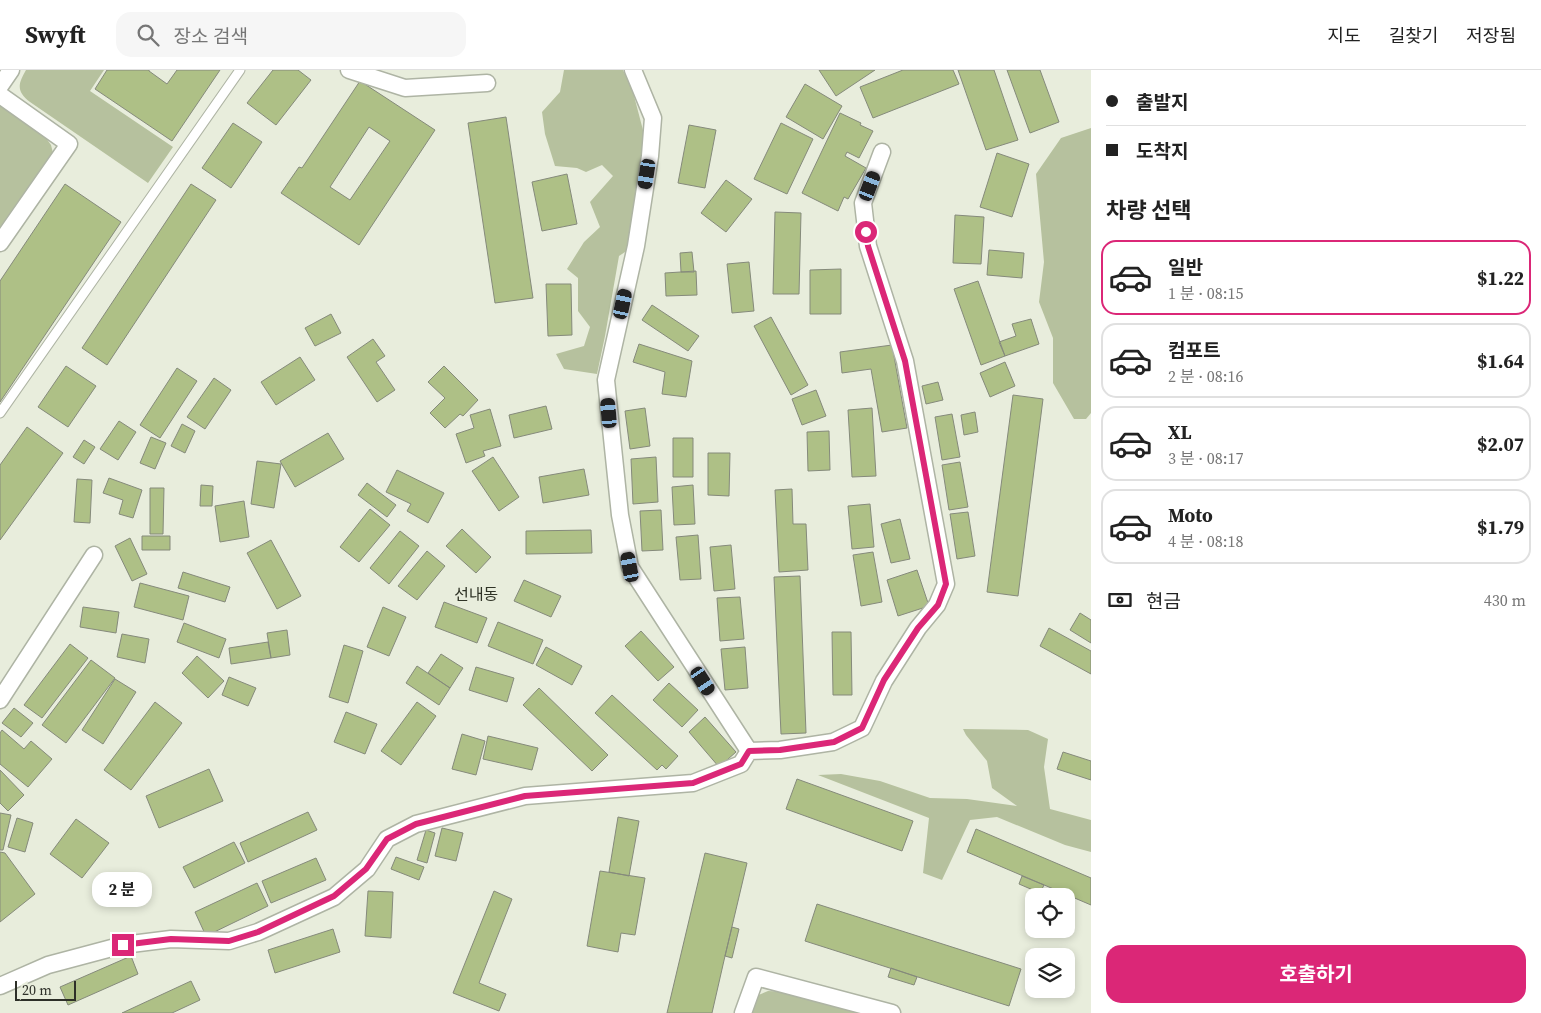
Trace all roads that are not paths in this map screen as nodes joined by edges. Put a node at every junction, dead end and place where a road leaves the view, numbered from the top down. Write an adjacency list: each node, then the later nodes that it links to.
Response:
1 (11, 70): 6 (street)
2 (240, 70): 10 (lane)
3 (349, 70): 5 (street)
4 (633, 70): 13 (street)
5 (487, 83)
6 (0, 86)
7 (0, 95): 9 (street)
8 (882, 152): 13 (street)
9 (0, 243)
10 (0, 413)
11 (94, 555): 12 (street)
12 (0, 700)
13 (749, 751): 14 (street)
14 (0, 986)
15 (743, 1013): 16 (street)
16 (892, 1013)

